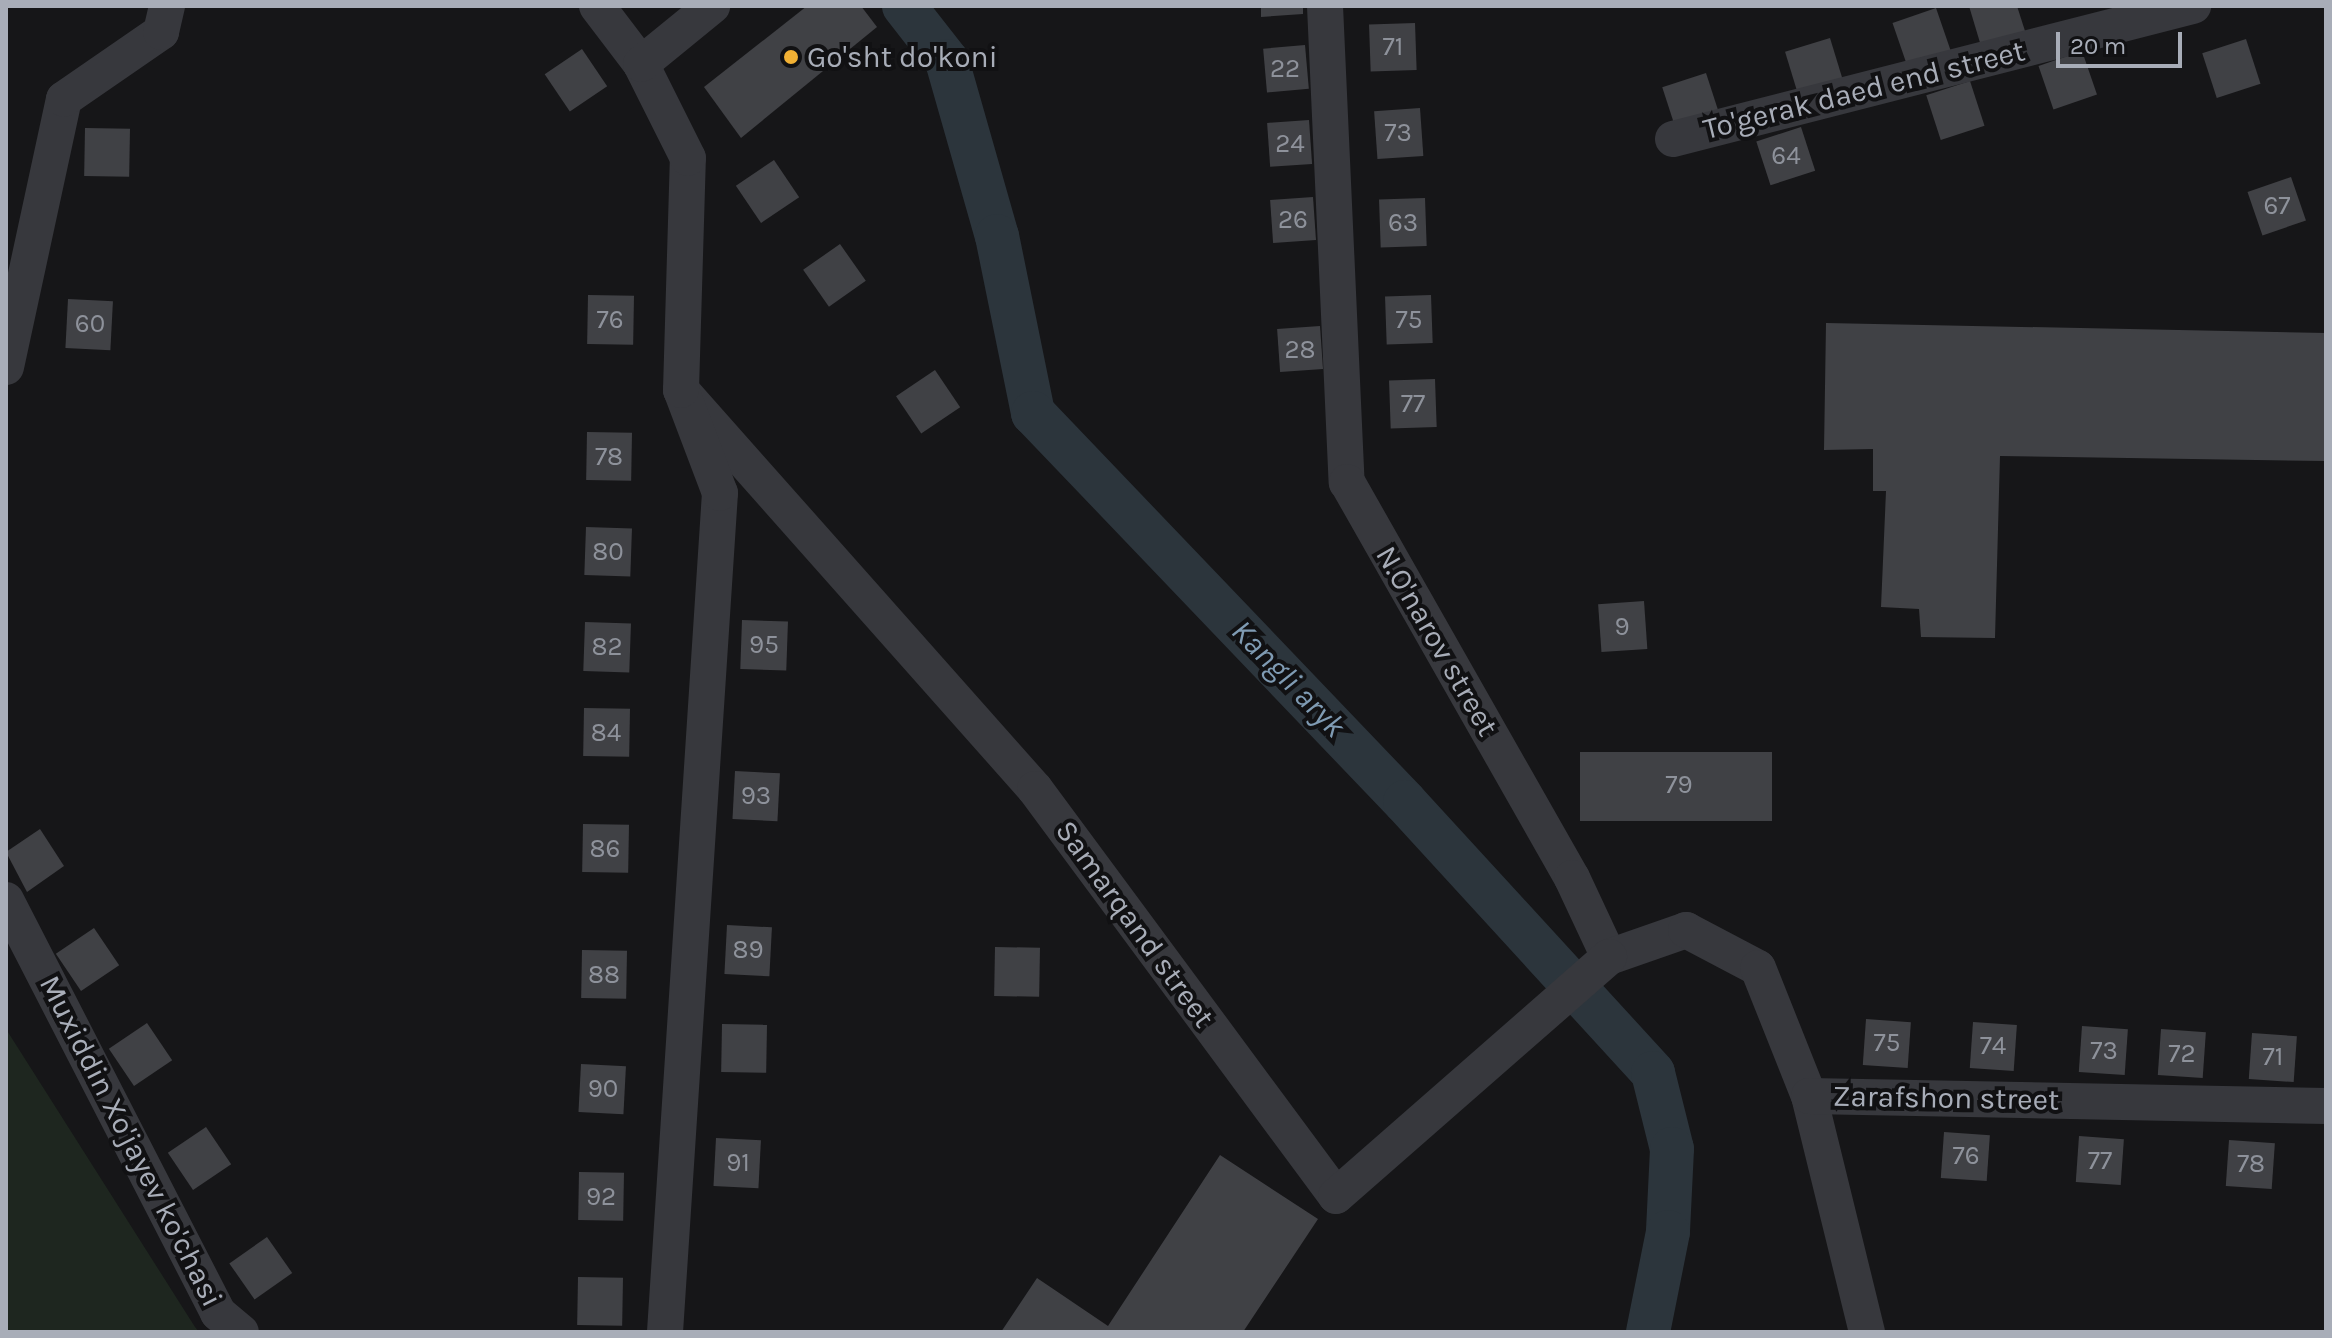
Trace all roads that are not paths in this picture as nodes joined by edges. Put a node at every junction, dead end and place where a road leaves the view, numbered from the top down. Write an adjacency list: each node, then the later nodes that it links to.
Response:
1 (167, 6): 8 (street)
2 (597, 6): 6 (street)
3 (712, 6): 6 (street)
4 (1325, 6): 11 (street, N.O'narov street)
5 (2193, 6): 7 (street, To'gerak daed end street)
6 (641, 64): 9 (street)
7 (1673, 139)
8 (6, 367)
9 (681, 390): 11 (street, Samarqand street); 15 (street)
10 (6, 900): 14 (street, Muxiddin Xo'jayev ko'chasi)
11 (1609, 957): 12 (street)
12 (1809, 1096): 13 (street, Zarafshon street); 16 (street, Zarafshon street)
13 (2326, 1106)
14 (241, 1332)
15 (665, 1332)
16 (1867, 1332)

